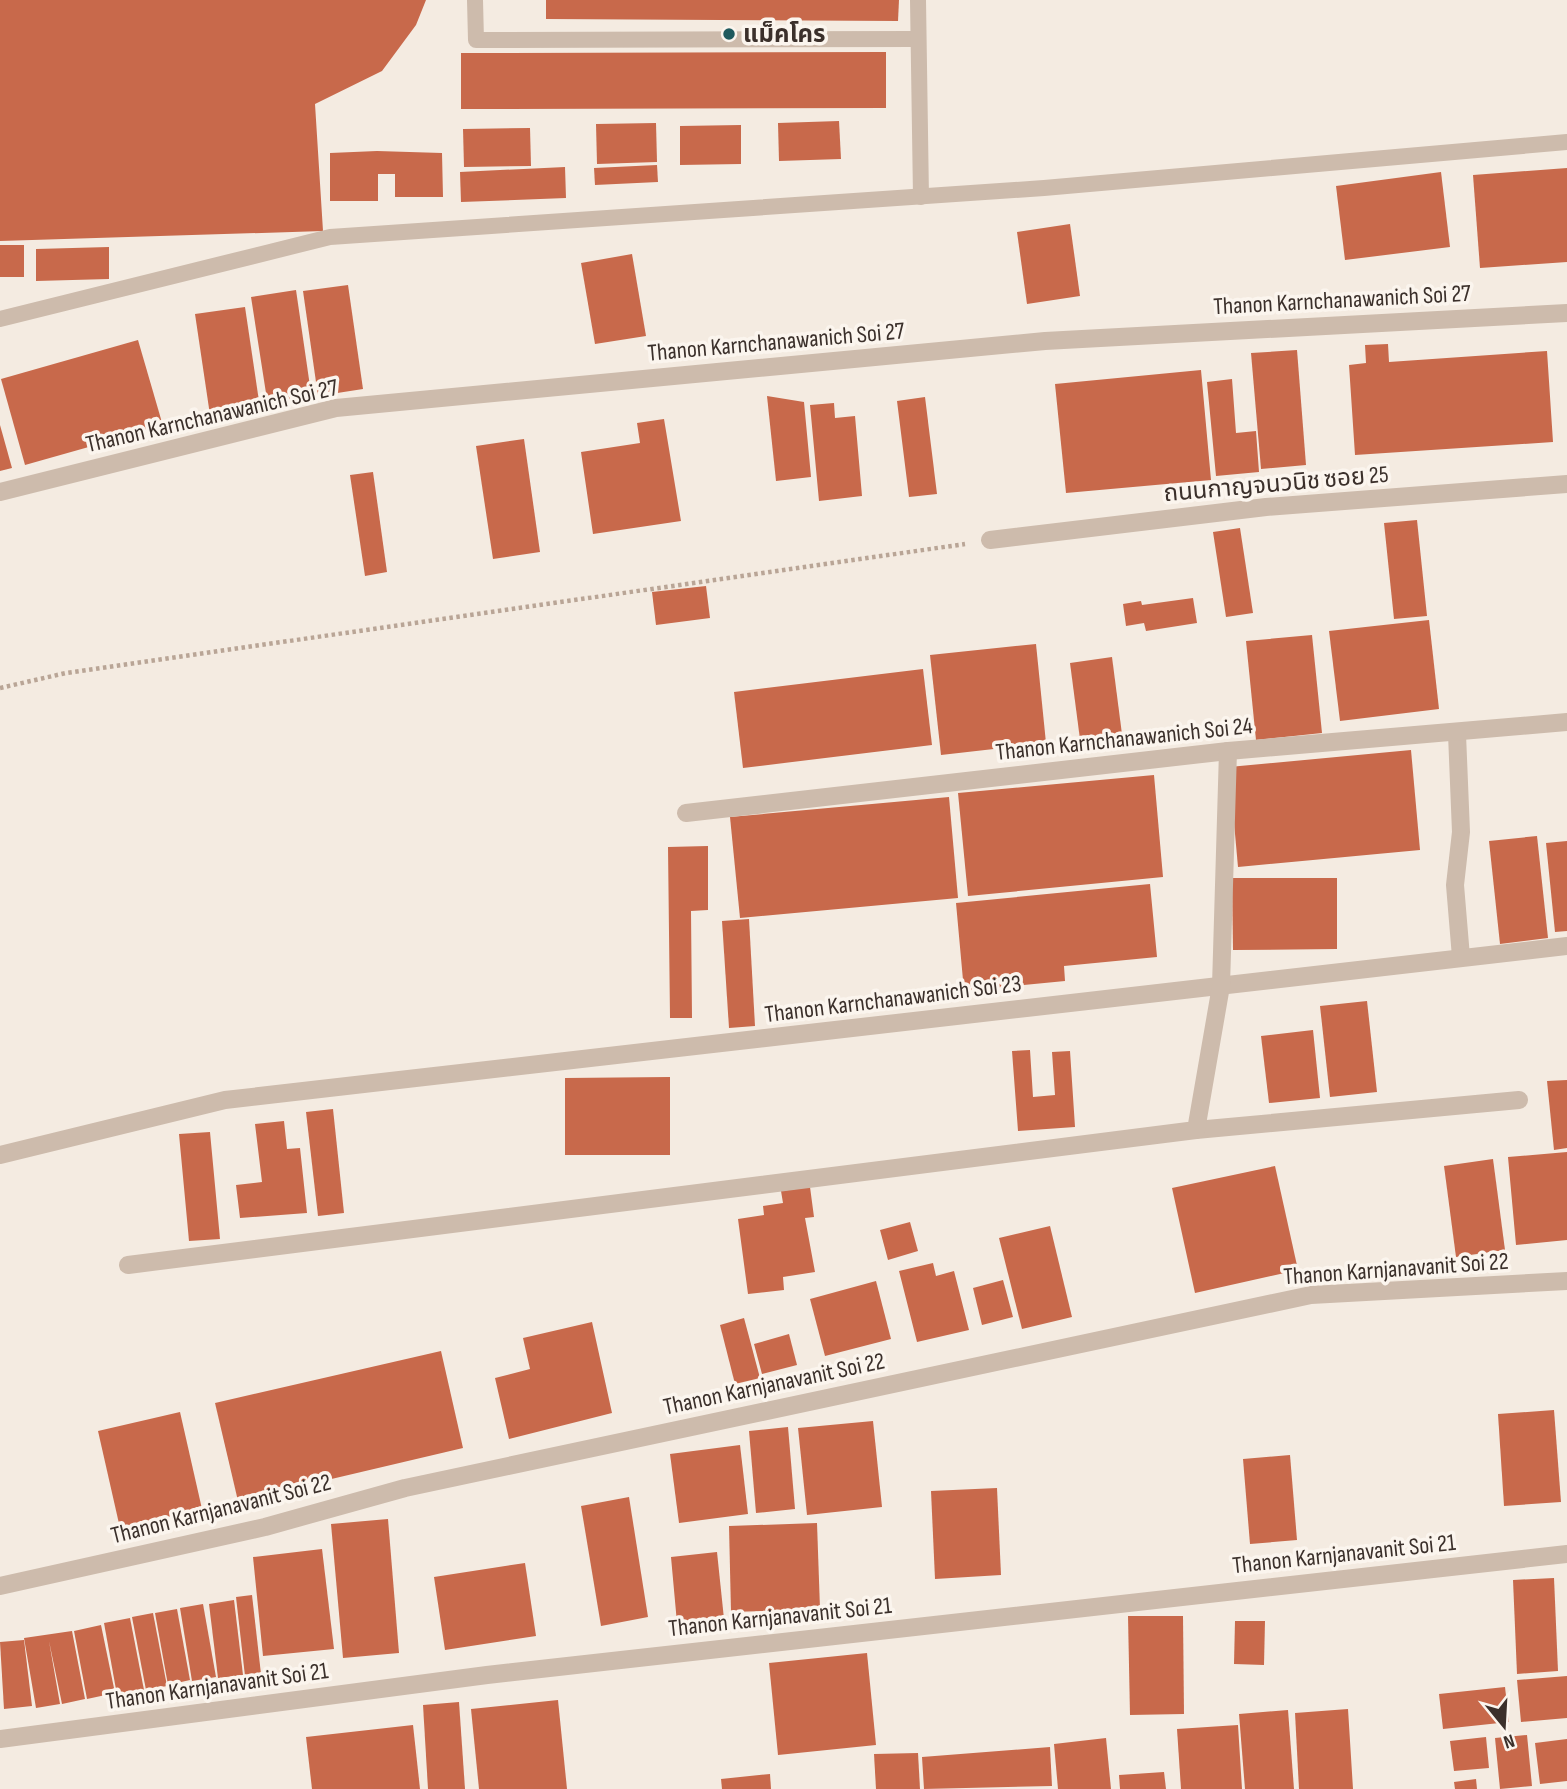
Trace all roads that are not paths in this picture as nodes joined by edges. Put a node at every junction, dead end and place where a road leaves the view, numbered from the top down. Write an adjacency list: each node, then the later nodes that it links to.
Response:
1 (475, 0): 3 (lane)
2 (918, 0): 3 (lane)
3 (918, 38): 5 (lane)
4 (1567, 142): 5 (lane)
5 (921, 197): 7 (lane)
6 (1567, 313): 9 (street, Thanon Karnchanawanich Soi 27)
7 (0, 319)
8 (1567, 484): 10 (street, ถนนกาญจนวนิช ซอย 25)
9 (0, 492)
10 (990, 540)
11 (1567, 722): 12 (street, Thanon Karnchanawanich Soi 24)
12 (1457, 734): 13 (street, Thanon Karnchanawanich Soi 24); 16 (street)
13 (1228, 751): 14 (street, Thanon Karnchanawanich Soi 24); 17 (street)
14 (686, 813)
15 (1567, 946): 16 (street, Thanon Karnchanawanich Soi 23)
16 (1461, 957): 17 (street, Thanon Karnchanawanich Soi 23)
17 (1222, 986): 19 (street); 20 (street, Thanon Karnchanawanich Soi 23)
18 (1519, 1100): 19 (street)
19 (1196, 1130): 21 (street)
20 (0, 1155)
21 (128, 1265)
22 (1567, 1281): 24 (street, Thanon Karnjanavanit Soi 22)
23 (1567, 1554): 25 (street, Thanon Karnjanavanit Soi 21)
24 (0, 1586)
25 (0, 1739)

